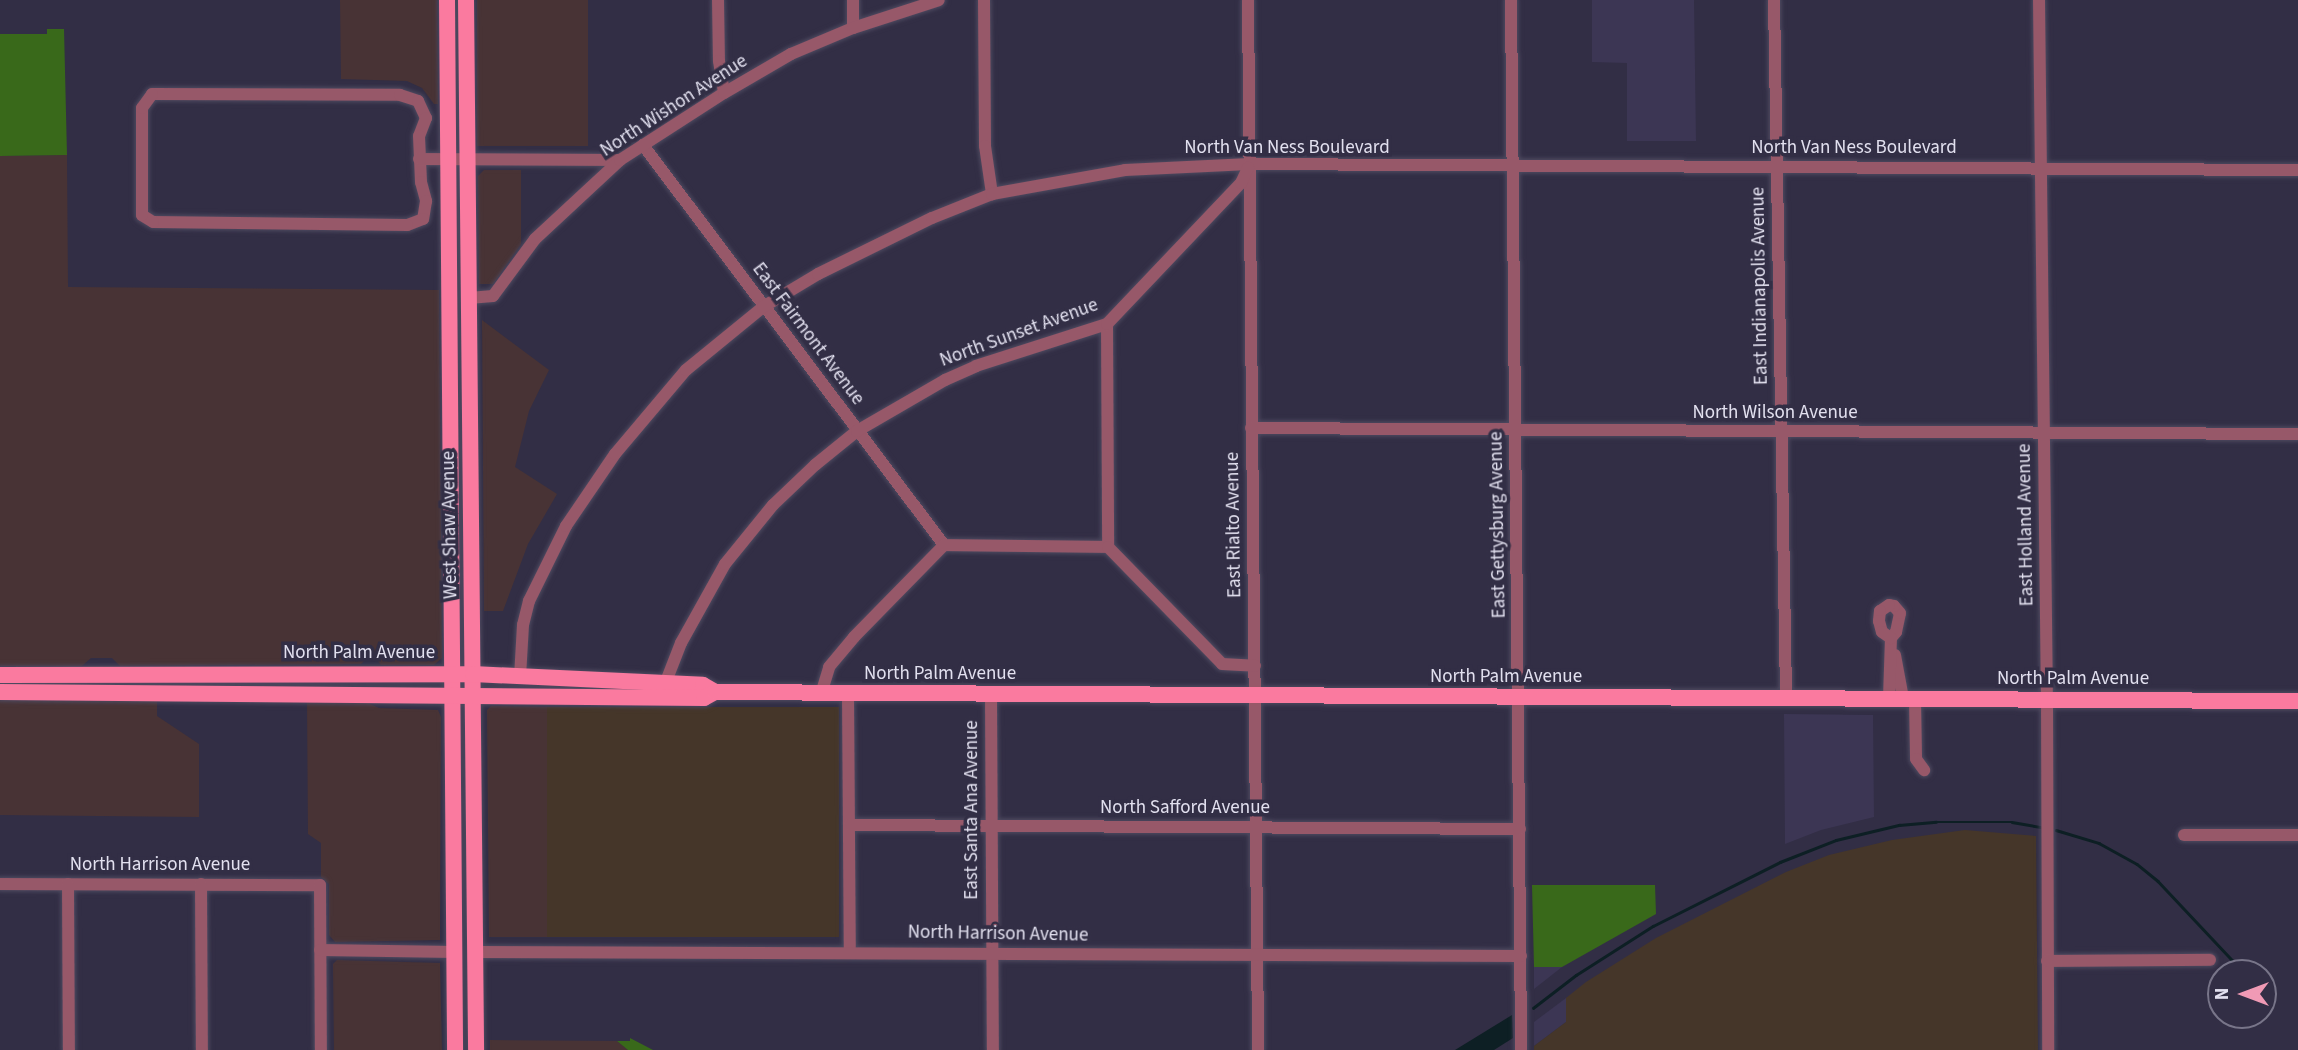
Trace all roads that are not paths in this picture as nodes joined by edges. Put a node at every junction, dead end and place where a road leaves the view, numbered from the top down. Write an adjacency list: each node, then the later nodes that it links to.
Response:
1 (447, 0): 15 (main road, West Shaw Avenue)
2 (466, 0): 16 (main road, West Shaw Avenue)
3 (718, 0): 12 (street)
4 (853, 0): 11 (street)
5 (939, 0): 11 (street, North Wishon Avenue)
6 (984, 0): 23 (street)
7 (1248, 0): 18 (street, East Rialto Avenue)
8 (1511, 0): 20 (street, East Gettysburg Avenue)
9 (1774, 0): 19 (street, East Indianapolis Avenue)
10 (2039, 0): 21 (street, East Holland Avenue)
11 (853, 28): 12 (street, North Wishon Avenue)
12 (724, 93): 13 (street, North Wishon Avenue)
13 (643, 145): 17 (street, North Wishon Avenue); 25 (street, East Fairmont Avenue)
14 (419, 159): 14 (street); 15 (street)
15 (448, 159): 16 (street); 27 (main road, West Shaw Avenue)
16 (467, 159): 17 (street); 24 (main road, West Shaw Avenue)
17 (620, 160): 24 (street, North Wishon Avenue)
18 (1249, 164): 20 (street, North Van Ness Boulevard); 23 (street, North Van Ness Boulevard); 26 (street, North Sunset Avenue); 28 (street, East Rialto Avenue)
19 (1776, 167): 20 (street, North Van Ness Boulevard); 21 (street, North Van Ness Boulevard); 32 (street, East Indianapolis Avenue)
20 (1512, 168): 29 (street, East Gettysburg Avenue)
21 (2041, 168): 22 (street, North Van Ness Boulevard); 31 (street, East Holland Avenue)
22 (2298, 170)
23 (992, 194): 25 (street, North Van Ness Boulevard)
24 (469, 298): 34 (main road, West Shaw Avenue)
25 (763, 307): 30 (street, East Fairmont Avenue); 43 (street, North Van Ness Boulevard)
26 (1107, 324): 30 (street, North Sunset Avenue); 36 (street)
27 (450, 370): 34 (main road); 39 (main road, West Shaw Avenue)
28 (1251, 428): 29 (street, North Wilson Avenue); 38 (street, East Rialto Avenue)
29 (1516, 430): 32 (street, North Wilson Avenue); 55 (street, East Gettysburg Avenue)
30 (857, 431): 35 (street, East Fairmont Avenue); 44 (street, North Sunset Avenue)
31 (2043, 432): 32 (street, North Wilson Avenue); 33 (street, North Wilson Avenue); 56 (street, East Holland Avenue)
32 (1783, 433): 53 (street, East Indianapolis Avenue)
33 (2298, 434)
34 (471, 464): 40 (main road, West Shaw Avenue)
35 (944, 544): 36 (street); 47 (street)
36 (1108, 547): 38 (street)
37 (1892, 643): 54 (street)
38 (1255, 666): 51 (street, East Rialto Avenue)
39 (453, 674): 40 (main road, North Palm Avenue); 42 (main road, North Palm Avenue); 49 (main road, West Shaw Avenue)
40 (472, 674): 43 (main road, North Palm Avenue); 52 (main road, West Shaw Avenue)
41 (0, 675): 42 (main road, North Palm Avenue)
42 (107, 676): 45 (main road)
43 (520, 677): 44 (main road, North Palm Avenue)
44 (666, 684): 46 (main road, North Palm Avenue)
45 (0, 690): 49 (main road, North Palm Avenue)
46 (715, 692): 47 (main road, North Palm Avenue); 52 (main road, North Palm Avenue)
47 (821, 694): 48 (main road, North Palm Avenue)
48 (848, 694): 50 (main road, North Palm Avenue); 59 (street)
49 (453, 695): 52 (main road, North Palm Avenue); 68 (main road, West Shaw Avenue)
50 (991, 695): 51 (main road, North Palm Avenue); 60 (street, East Santa Ana Avenue)
51 (1255, 695): 55 (main road, North Palm Avenue); 61 (street, East Rialto Avenue)
52 (472, 696): 71 (main road, West Shaw Avenue)
53 (1786, 697): 54 (main road, North Palm Avenue); 55 (main road, North Palm Avenue)
54 (1902, 698): 56 (main road, North Palm Avenue); 58 (street)
55 (1518, 699): 62 (street, East Gettysburg Avenue)
56 (2047, 701): 57 (main road, North Palm Avenue); 77 (street, East Holland Avenue)
57 (2298, 702)
58 (1924, 770)
59 (849, 825): 60 (street, North Safford Avenue); 72 (street)
60 (992, 826): 61 (street, North Safford Avenue); 73 (street, East Santa Ana Avenue)
61 (1255, 828): 62 (street, North Safford Avenue); 74 (street, East Rialto Avenue)
62 (1520, 829): 75 (street, East Gettysburg Avenue)
63 (2184, 835): 64 (street)
64 (2298, 835)
65 (0, 884): 66 (street, North Harrison Avenue)
66 (68, 884): 67 (street, North Harrison Avenue); 79 (street)
67 (201, 884): 69 (street, North Harrison Avenue); 80 (street)
68 (454, 901): 70 (main road, West Shaw Avenue); 71 (main road)
69 (320, 950): 70 (street); 81 (street)
70 (455, 952): 78 (main road); 82 (main road, West Shaw Avenue)
71 (475, 952): 72 (street, North Harrison Avenue); 78 (main road, West Shaw Avenue)
72 (850, 952): 73 (street, North Harrison Avenue)
73 (992, 954): 74 (street, North Harrison Avenue); 83 (street, East Santa Ana Avenue)
74 (1256, 956): 75 (street, North Harrison Avenue); 84 (street, East Rialto Avenue)
75 (1521, 956): 85 (street, East Gettysburg Avenue)
76 (2207, 960): 77 (street)
77 (2047, 961): 86 (street, East Holland Avenue)
78 (476, 1044)
79 (69, 1050)
80 (202, 1050)
81 (321, 1050)
82 (455, 1050)
83 (993, 1050)
84 (1258, 1050)
85 (1521, 1050)
86 (2048, 1050)

